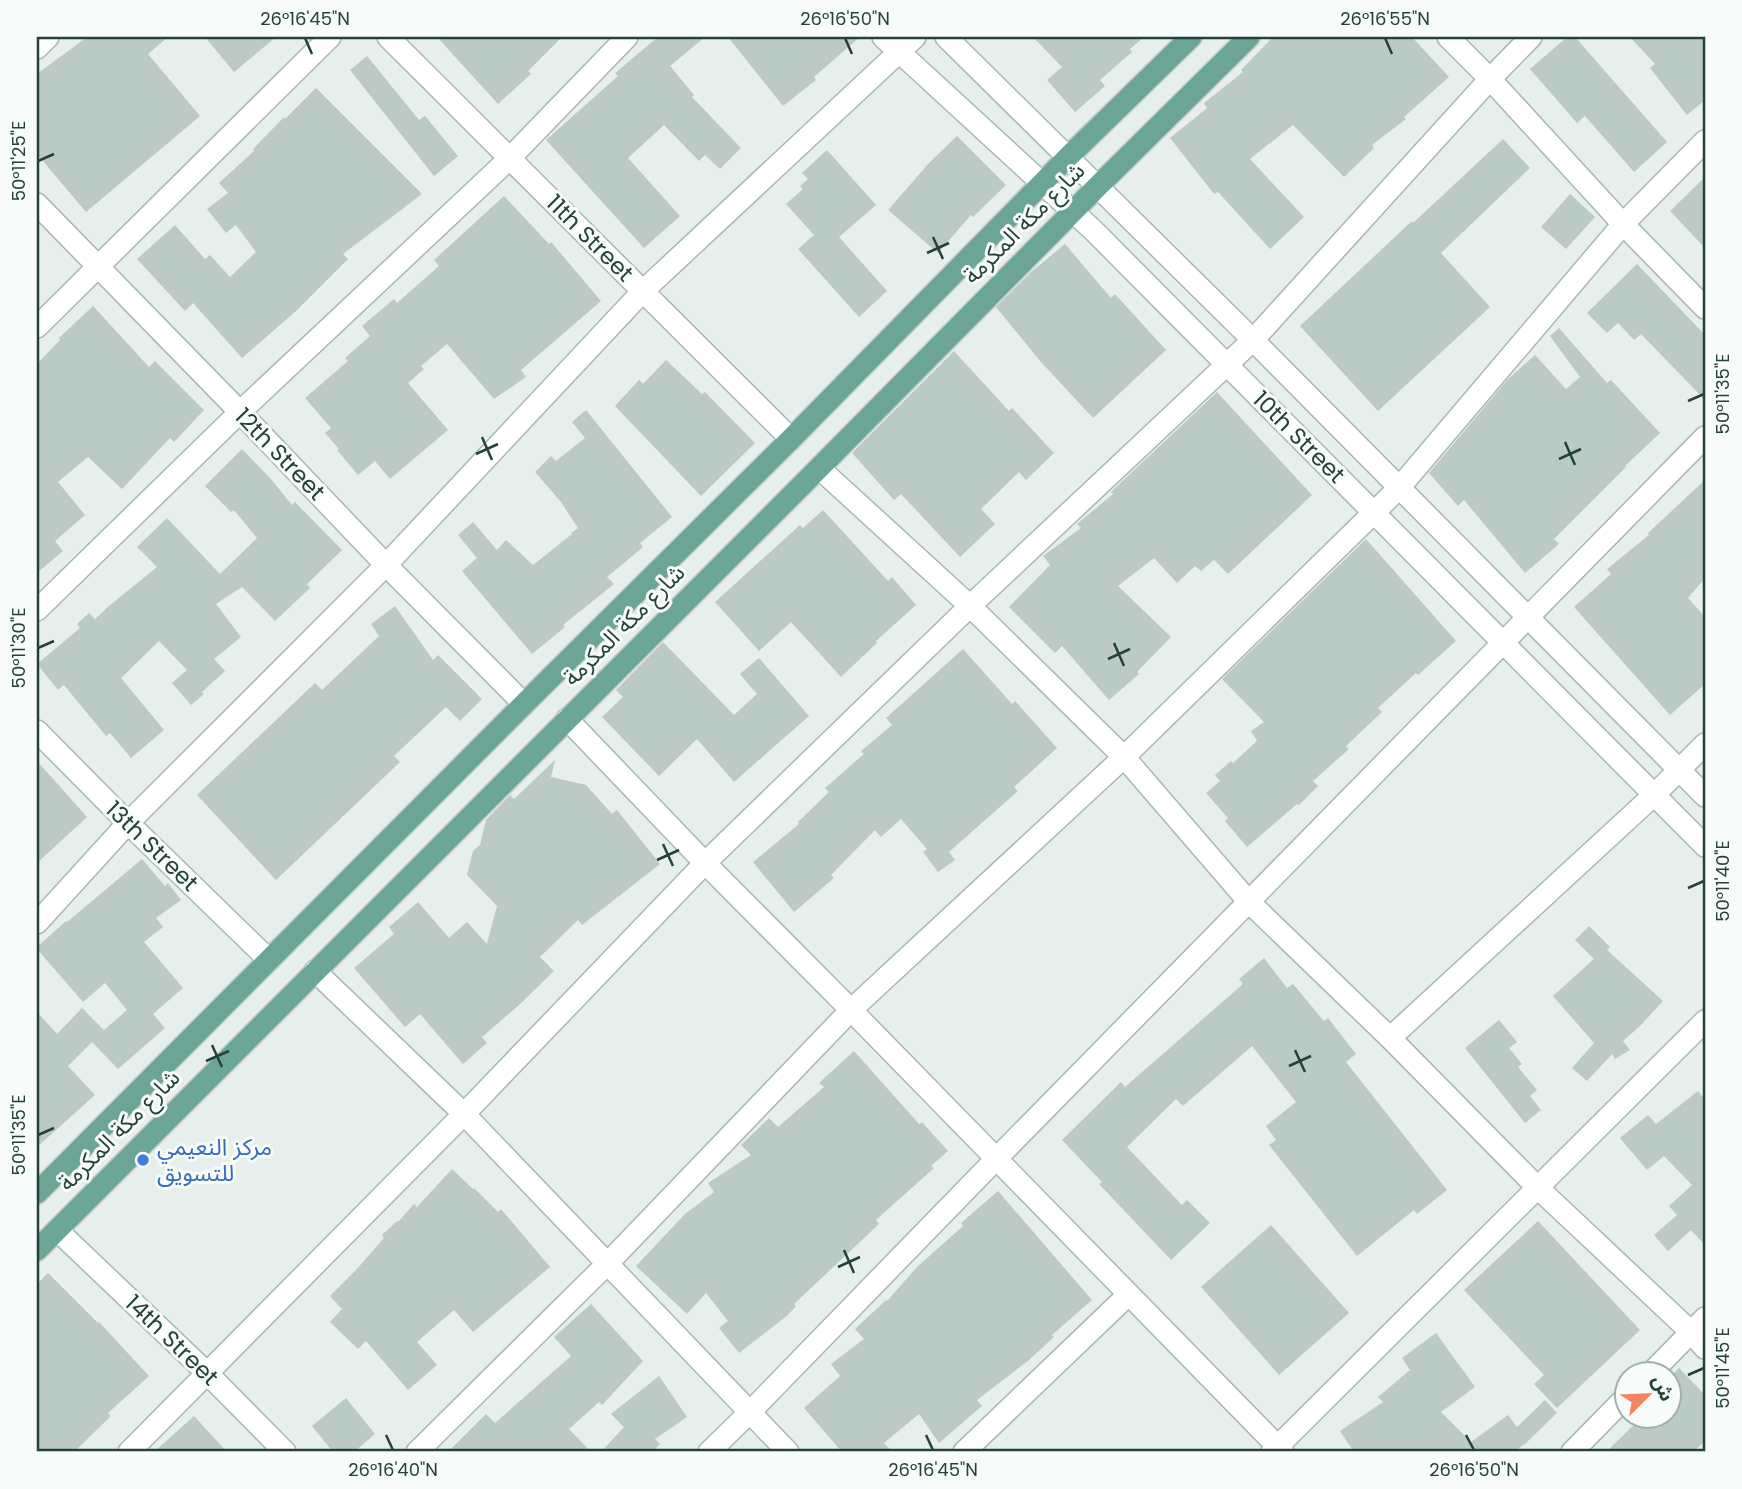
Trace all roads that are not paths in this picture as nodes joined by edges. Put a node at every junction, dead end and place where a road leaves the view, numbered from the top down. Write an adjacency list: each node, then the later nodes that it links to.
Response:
1 (48, 37): 12 (street)
2 (330, 37): 22 (street)
3 (388, 37): 15 (street, 11th Street)
4 (627, 37): 15 (street)
5 (883, 37): 11 (street, 10th Street)
6 (946, 37): 16 (street, 10th Street)
7 (1191, 37): 16 (main road, شارع مكة المكرمة)
8 (1249, 37): 18 (main road, شارع مكة المكرمة)
9 (1448, 37): 13 (street)
10 (1531, 37): 13 (street)
11 (907, 44): 17 (street, 10th Street); 23 (street)
12 (37, 48)
13 (1490, 79): 21 (street); 26 (street)
14 (1705, 141): 21 (street)
15 (510, 158): 23 (street, 11th Street); 28 (street)
16 (1067, 158): 17 (main road, شارع مكة المكرمة); 18 (street, 10th Street)
17 (1042, 183): 20 (street, 10th Street); 30 (main road, شارع مكة المكرمة)
18 (1098, 186): 20 (main road, شارع مكة المكرمة); 26 (street, 10th Street)
19 (37, 204): 22 (street, 12th Street)
20 (1073, 211): 27 (street, 10th Street); 31 (main road, شارع مكة المكرمة)
21 (1623, 224): 24 (street); 32 (street)
22 (98, 266): 25 (street); 28 (street, 12th Street)
23 (643, 291): 30 (street, 11th Street); 34 (street)
24 (1705, 307)
25 (37, 327)
26 (1253, 341): 27 (street); 32 (street, 10th Street)
27 (1227, 365): 33 (street, 10th Street); 35 (street)
28 (240, 412): 34 (street, 12th Street); 36 (street)
29 (1705, 437): 37 (street)
30 (791, 439): 39 (main road, شارع مكة المكرمة)
31 (818, 468): 35 (street); 40 (main road, شارع مكة المكرمة)
32 (1399, 488): 33 (street); 37 (street, 10th Street)
33 (1374, 513): 38 (street, 10th Street); 43 (street)
34 (386, 565): 39 (street, 12th Street); 47 (street)
35 (970, 606): 43 (street); 49 (street)
36 (37, 610)
37 (1528, 618): 38 (street); 44 (street, 10th Street)
38 (1504, 643): 45 (street, 10th Street); 50 (street)
39 (524, 704): 52 (main road, شارع مكة المكرمة)
40 (567, 719): 49 (street); 53 (main road, شارع مكة المكرمة)
41 (37, 732): 47 (street, 13th Street)
42 (1705, 744): 44 (street)
43 (1124, 757): 50 (street); 54 (street)
44 (1680, 770): 45 (street); 46 (street, 10th Street)
45 (1655, 794): 48 (street, 10th Street); 56 (street)
46 (1705, 796)
47 (128, 823): 51 (street); 52 (street, 13th Street)
48 (1705, 846)
49 (705, 863): 54 (street); 57 (street)
50 (1249, 902): 56 (street); 58 (street)
51 (37, 923)
52 (269, 960): 60 (main road, شارع مكة المكرمة)
53 (315, 971): 57 (street); 61 (main road, شارع مكة المكرمة)
54 (851, 1010): 58 (street); 63 (street)
55 (1705, 1021): 59 (street)
56 (1390, 1038): 59 (street)
57 (464, 1114): 63 (street); 67 (street)
58 (996, 1159): 64 (street); 69 (street)
59 (1538, 1188): 65 (street); 70 (street)
60 (37, 1193)
61 (57, 1230): 62 (main road, شارع مكة المكرمة); 67 (street, 14th Street)
62 (37, 1250)
63 (607, 1264): 69 (street); 73 (street)
64 (1128, 1295): 70 (street); 76 (street)
65 (1700, 1333): 66 (street)
66 (1667, 1360)
67 (207, 1373): 71 (street); 72 (street, 14th Street)
68 (1612, 1411): 77 (street)
69 (750, 1412): 74 (street); 75 (street)
70 (1278, 1450)
71 (129, 1452)
72 (285, 1452)
73 (417, 1452)
74 (709, 1452)
75 (788, 1452)
76 (964, 1452)
77 (1572, 1452)

